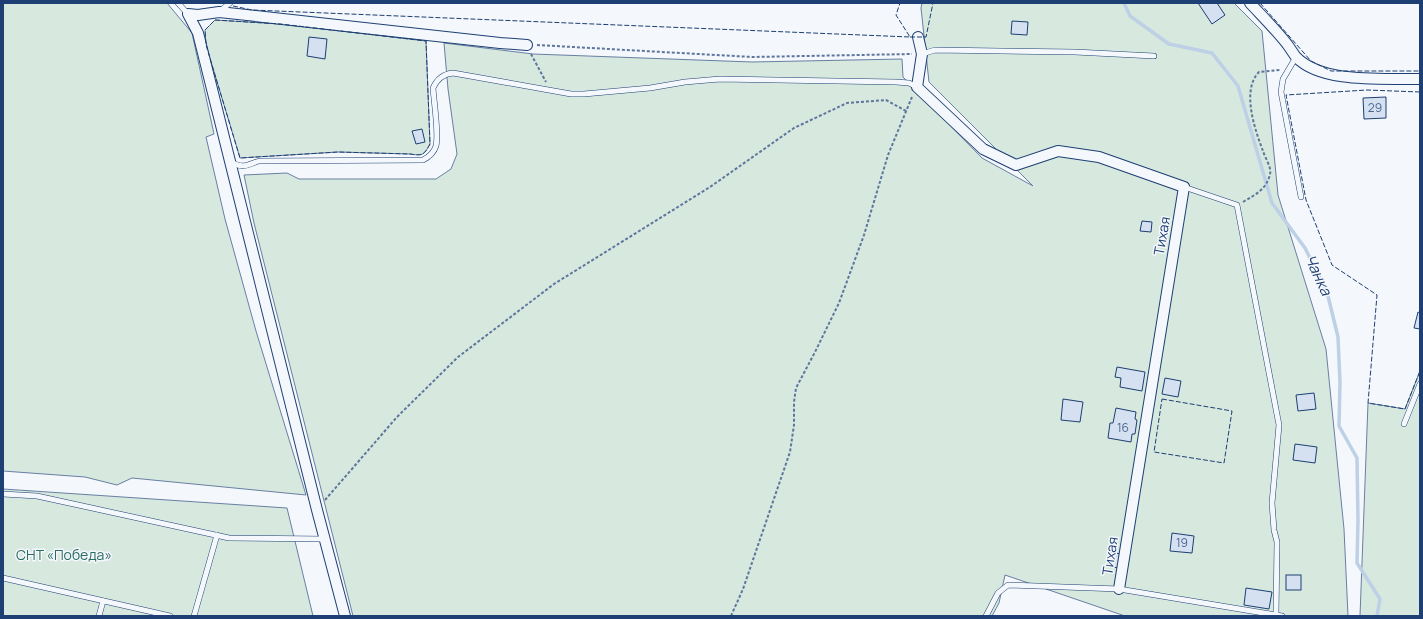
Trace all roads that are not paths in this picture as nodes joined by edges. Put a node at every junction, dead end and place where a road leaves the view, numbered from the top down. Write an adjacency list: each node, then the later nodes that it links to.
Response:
1 (178, 3): 5 (lane)
2 (230, 3): 4 (lane)
3 (1250, 3): 10 (street)
4 (219, 12): 5 (street); 7 (street)
5 (188, 14): 13 (street)
6 (918, 37): 8 (street)
7 (527, 45)
8 (922, 54): 9 (lane); 12 (street)
9 (1154, 56)
10 (1296, 57): 11 (street); 15 (lane)
11 (1420, 79)
12 (917, 87): 13 (lane); 14 (street)
13 (231, 162): 20 (street)
14 (1184, 188): 22 (street, Тихая); 24 (lane)
15 (1301, 197)
16 (1420, 384): 17 (lane)
17 (1404, 424)
18 (3, 494): 19 (lane)
19 (217, 536): 20 (lane); 27 (lane)
20 (324, 539): 28 (street)
21 (3, 578): 23 (lane)
22 (1119, 589): 24 (lane); 29 (lane)
23 (103, 601): 25 (lane); 26 (lane)
24 (1276, 615): 30 (lane)
25 (99, 616)
26 (170, 616)
27 (194, 616)
28 (345, 616)
29 (986, 616)
30 (1282, 616)

